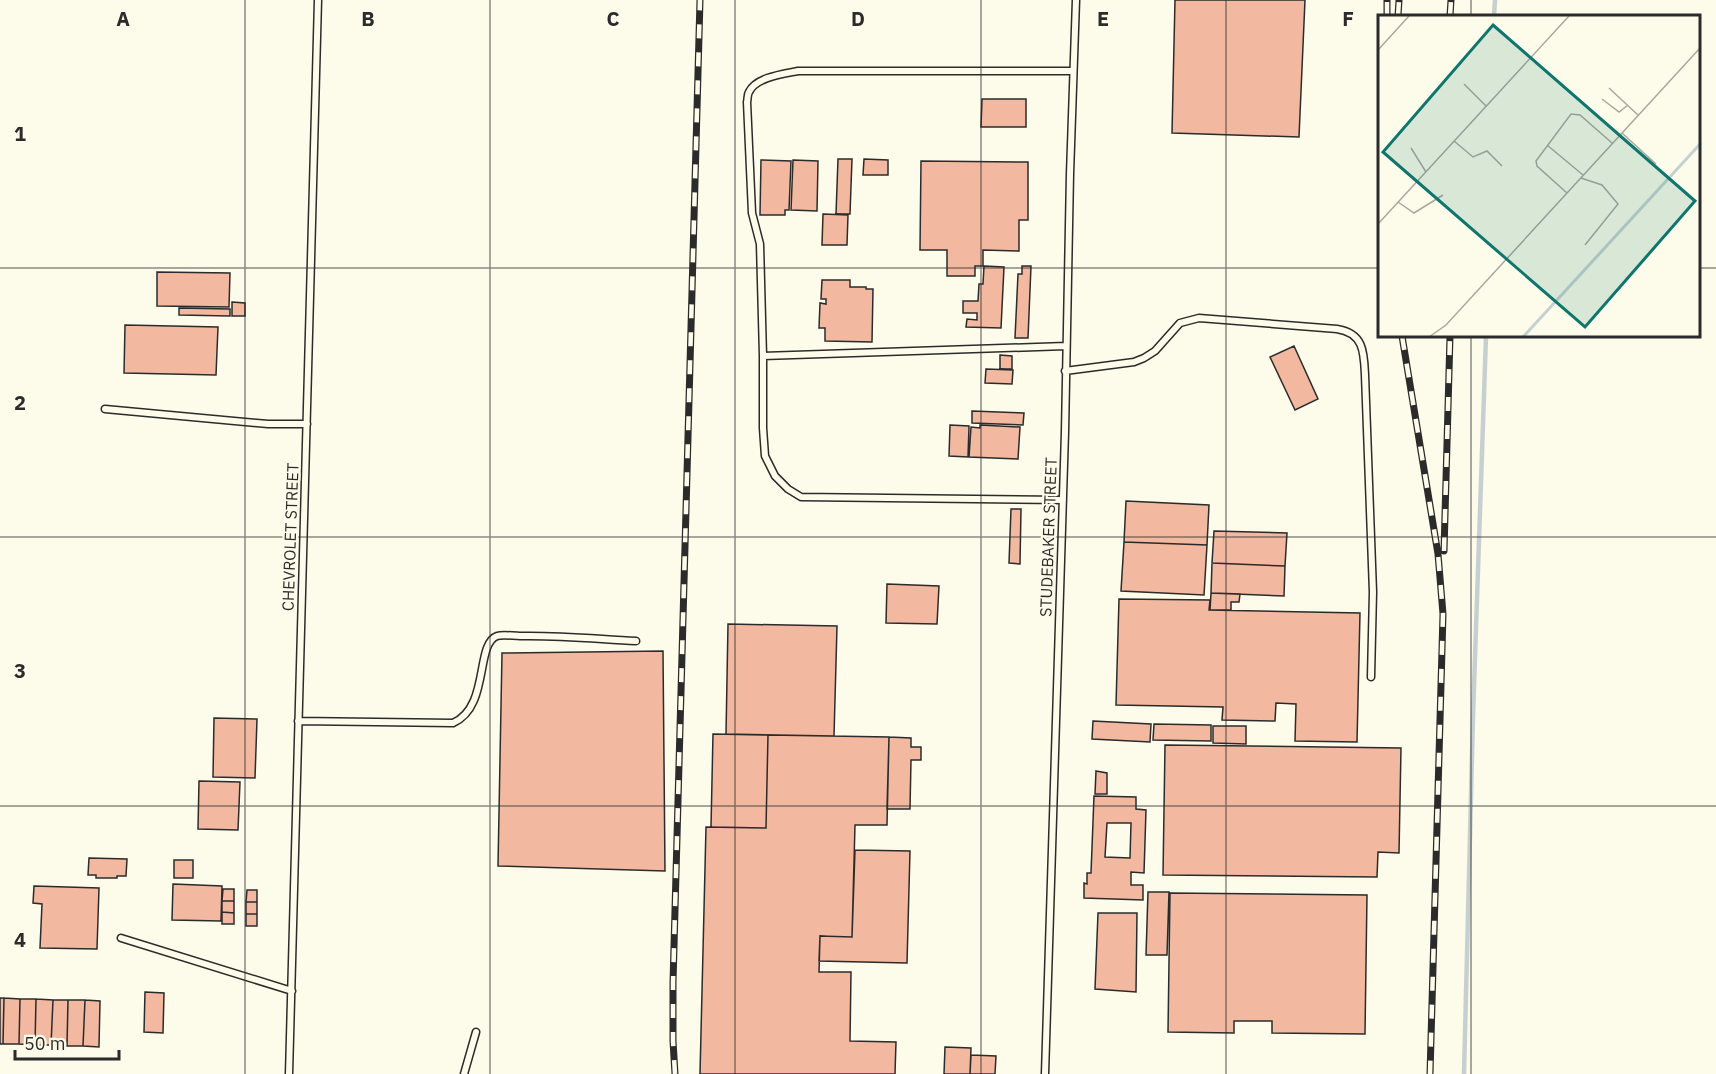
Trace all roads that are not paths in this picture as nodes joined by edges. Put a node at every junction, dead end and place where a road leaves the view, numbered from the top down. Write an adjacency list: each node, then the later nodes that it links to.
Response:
1 (318, 0): 8 (lane, CHEVROLET STREET)
2 (1076, 0): 3 (lane, STUDEBAKER STREET)
3 (1073, 71): 4 (lane, STUDEBAKER STREET); 5 (lane)
4 (1066, 346): 5 (lane); 6 (lane, STUDEBAKER STREET)
5 (763, 356): 9 (lane)
6 (1065, 371): 9 (lane, STUDEBAKER STREET); 11 (lane)
7 (105, 409): 8 (lane)
8 (307, 424): 12 (lane, CHEVROLET STREET)
9 (1063, 500): 18 (lane, STUDEBAKER STREET)
10 (636, 641): 12 (lane)
11 (1371, 677)
12 (298, 721): 14 (lane, CHEVROLET STREET)
13 (121, 938): 14 (lane)
14 (292, 992): 16 (lane, CHEVROLET STREET)
15 (476, 1032): 17 (lane)
16 (289, 1074)
17 (464, 1074)
18 (1046, 1074)

